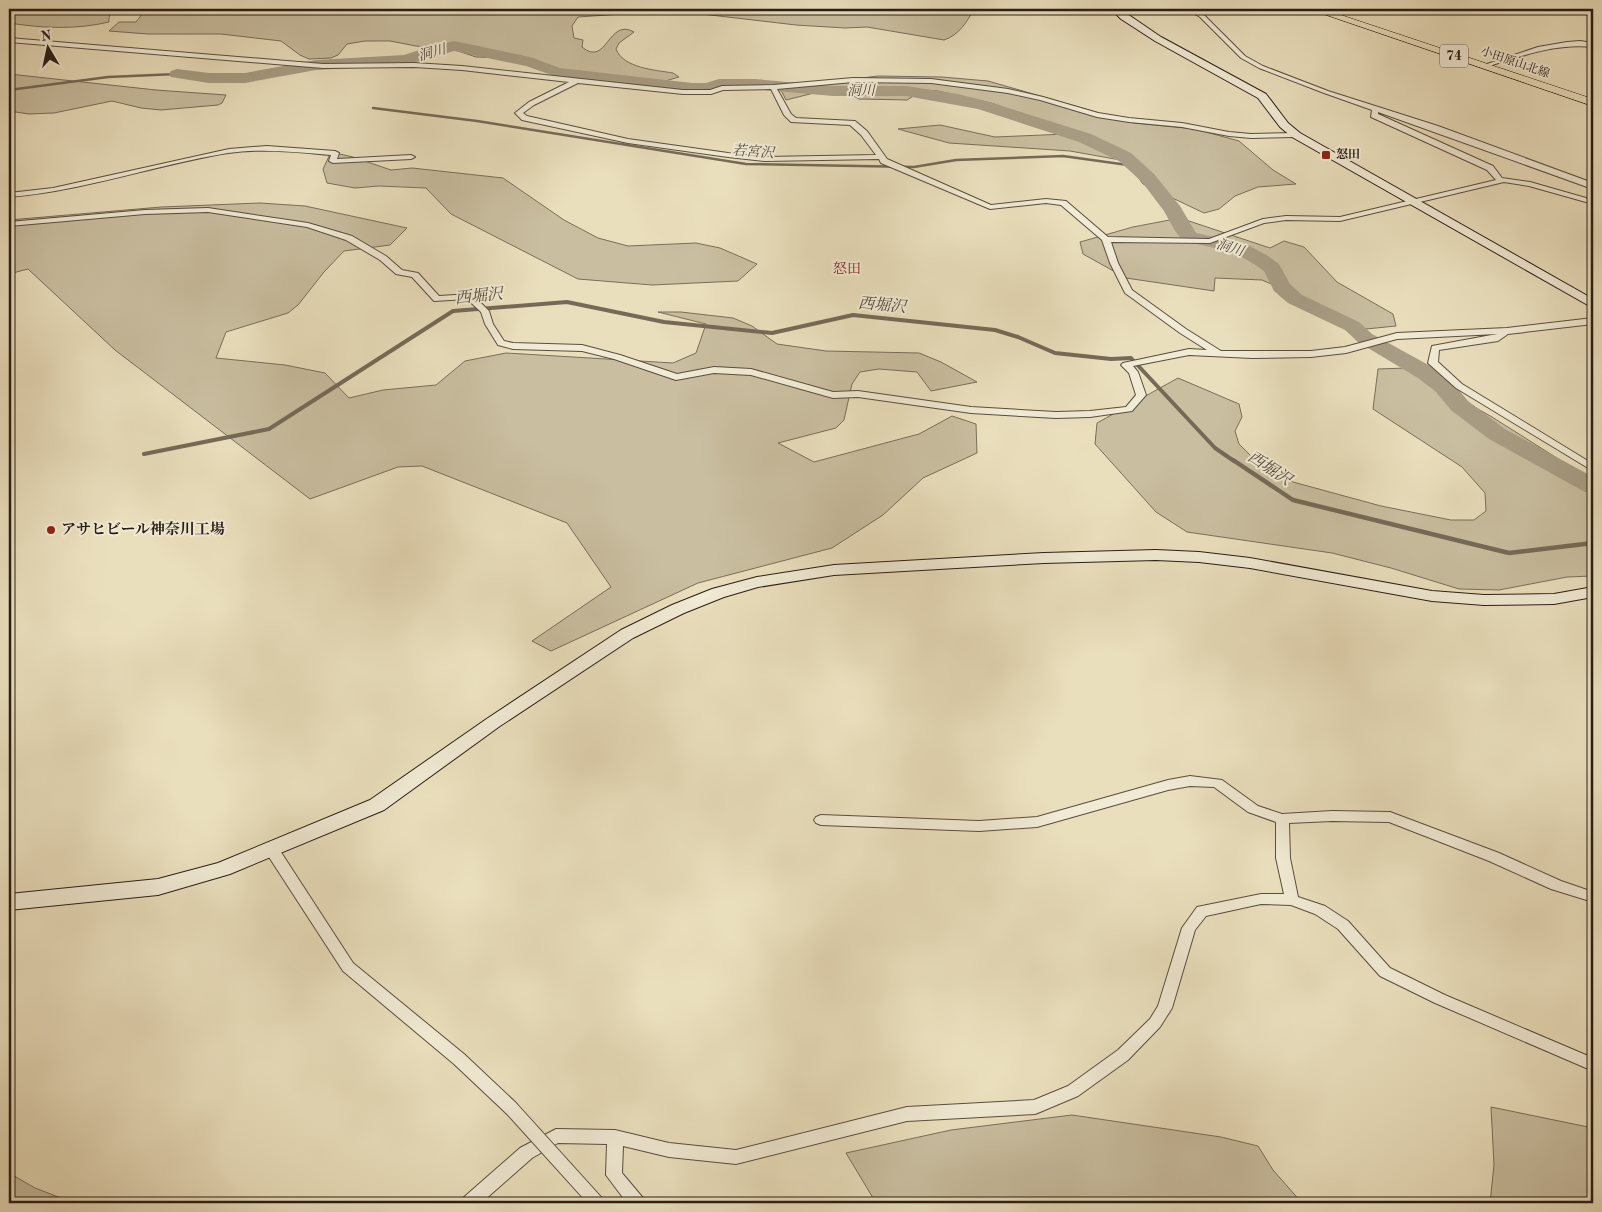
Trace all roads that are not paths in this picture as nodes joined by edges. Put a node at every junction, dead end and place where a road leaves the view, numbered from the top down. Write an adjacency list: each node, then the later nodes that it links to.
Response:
1 (1115, 9): 13 (street)
2 (1190, 9): 12 (street)
3 (1314, 9): 8 (main road, 小田原山北線 / 74)
4 (1585, 9): 5 (street)
5 (1593, 12)
6 (9, 40): 9 (street)
7 (1593, 45): 8 (street)
8 (1484, 66): 11 (main road, 小田原山北線 / 74)
9 (577, 80): 10 (street); 15 (street)
10 (773, 87): 13 (street); 15 (street)
11 (1593, 102)
12 (1378, 110): 16 (street); 17 (street)
13 (1296, 135): 19 (street)
14 (411, 157): 18 (street)
15 (881, 158): 22 (street)
16 (1500, 180): 19 (street); 20 (street)
17 (1593, 186)
18 (9, 195)
19 (1414, 202): 22 (street); 23 (street)
20 (1593, 202)
21 (9, 224): 26 (street)
22 (1106, 238): 26 (street)
23 (1593, 304)
24 (1593, 322): 25 (street)
25 (1507, 331): 26 (street); 27 (street)
26 (1218, 353)
27 (1593, 468)
28 (1593, 592): 31 (street)
29 (1282, 819): 30 (street); 32 (street); 33 (street)
30 (821, 820)
31 (272, 850): 34 (street); 38 (street, bridge)
32 (1593, 897)
33 (1292, 900): 35 (street); 36 (street)
34 (9, 902)
35 (1593, 1065)
36 (615, 1137): 37 (street); 39 (street)
37 (469, 1203)
38 (597, 1203)
39 (637, 1203)

